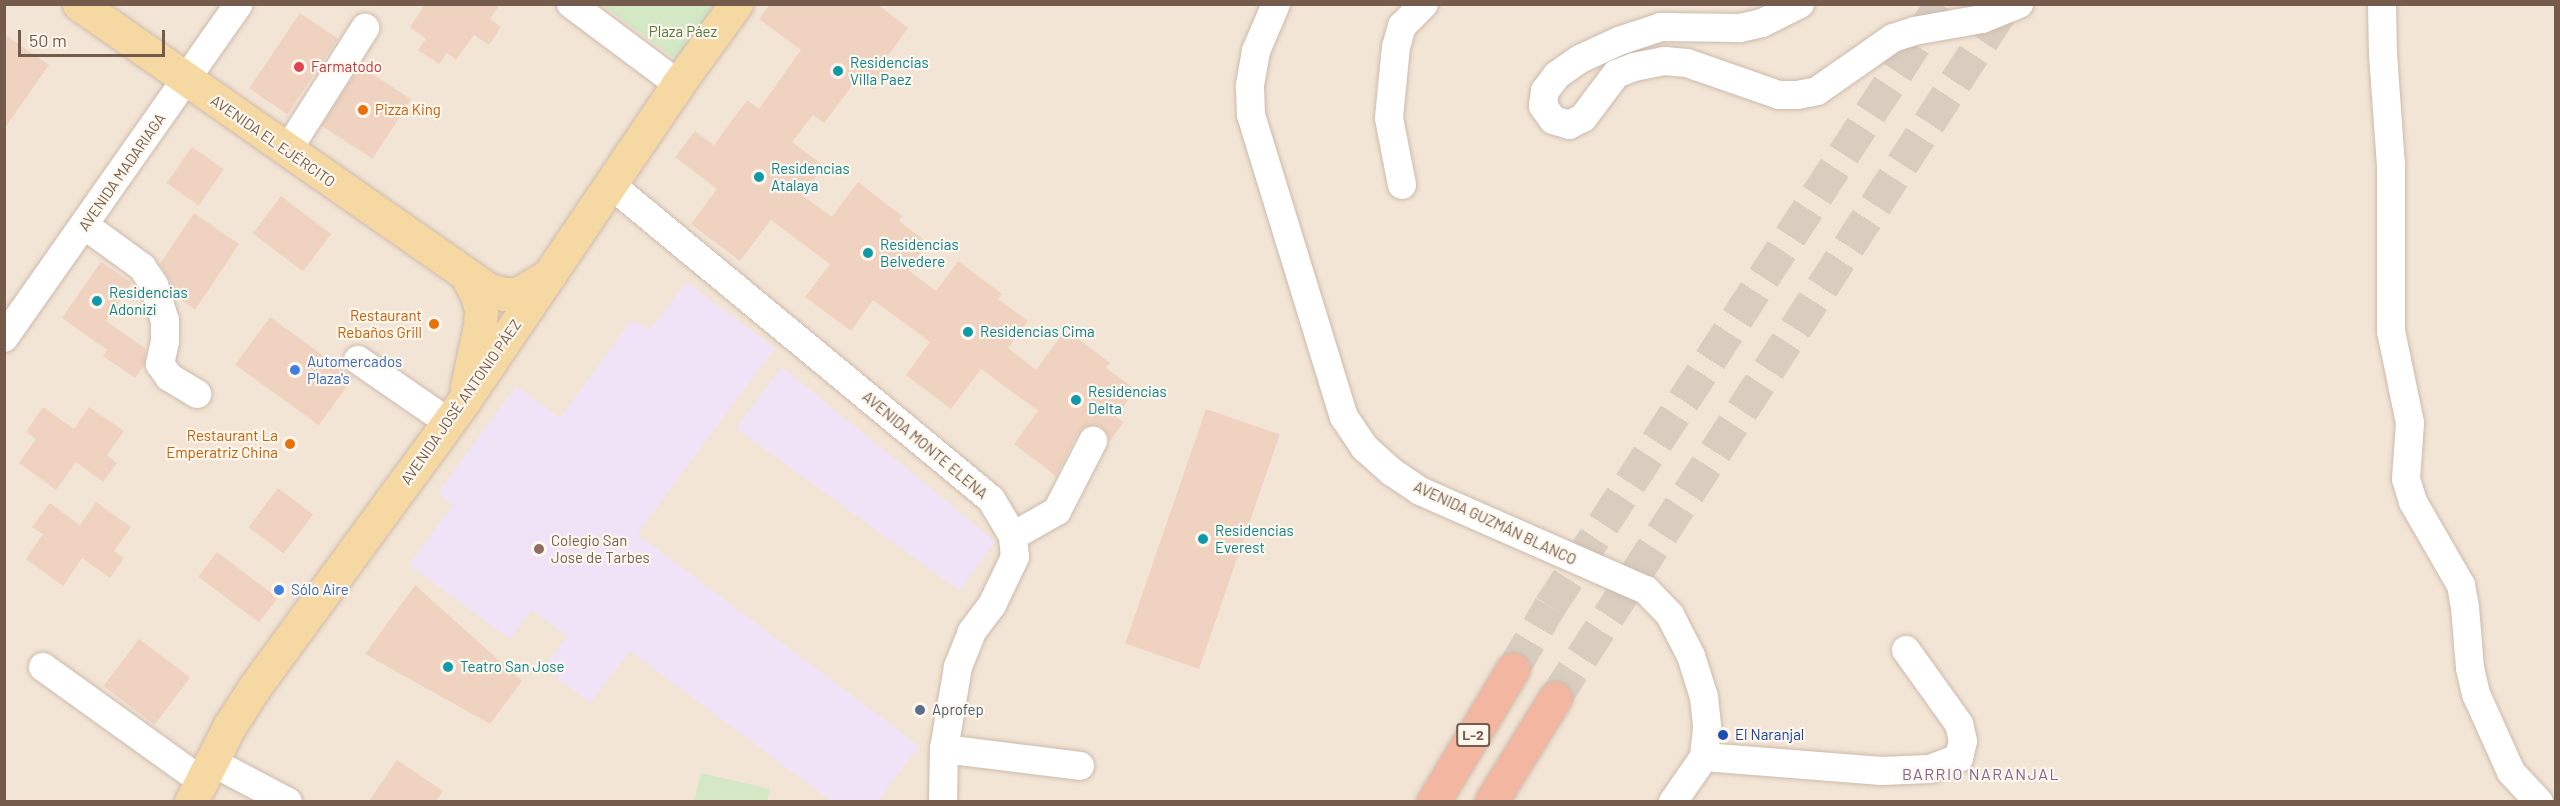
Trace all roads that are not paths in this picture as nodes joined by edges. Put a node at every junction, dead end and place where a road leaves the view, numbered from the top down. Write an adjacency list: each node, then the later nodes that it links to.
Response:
1 (79, 4): 11 (main road, AVENIDA EL EJÉRCITO)
2 (239, 4): 11 (street, AVENIDA MADARIAGA)
3 (571, 4): 12 (street)
4 (736, 4): 12 (main road, AVENIDA JOSÉ ANTONIO PÁEZ)
5 (1276, 4): 30 (street, AVENIDA GUZMÁN BLANCO)
6 (1424, 4): 15 (street)
7 (1800, 4): 8 (street)
8 (2019, 4)
9 (2382, 4): 38 (street)
10 (364, 28): 13 (street)
11 (186, 81): 13 (main road, AVENIDA EL EJÉRCITO); 16 (street, AVENIDA MADARIAGA)
12 (678, 84): 14 (main road, AVENIDA JOSÉ ANTONIO PÁEZ)
13 (287, 151): 18 (main road, AVENIDA EL EJÉRCITO)
14 (610, 184): 17 (main road, AVENIDA JOSÉ ANTONIO PÁEZ); 24 (street, AVENIDA MONTE ELENA)
15 (1402, 184)
16 (84, 225): 19 (street, AVENIDA MADARIAGA); 21 (street)
17 (552, 274): 18 (main road, AVENIDA EL EJÉRCITO); 22 (main road, AVENIDA JOSÉ ANTONIO PÁEZ)
18 (468, 278): 22 (main road)
19 (4, 338)
20 (358, 360): 22 (street)
21 (197, 394)
22 (455, 412): 32 (main road, AVENIDA JOSÉ ANTONIO PÁEZ)
23 (1093, 441): 24 (street)
24 (1013, 536): 29 (street)
25 (1906, 650): 30 (street)
26 (43, 667): 32 (street)
27 (1513, 669): 35 (highway, L-2)
28 (1556, 698): 36 (highway)
29 (944, 749): 31 (street); 34 (street)
30 (1704, 757): 37 (street, AVENIDA GUZMÁN BLANCO)
31 (1080, 766)
32 (200, 781): 33 (street)
33 (288, 801)
34 (943, 801)
35 (1433, 801)
36 (1491, 801)
37 (1673, 801)
38 (2539, 801)

